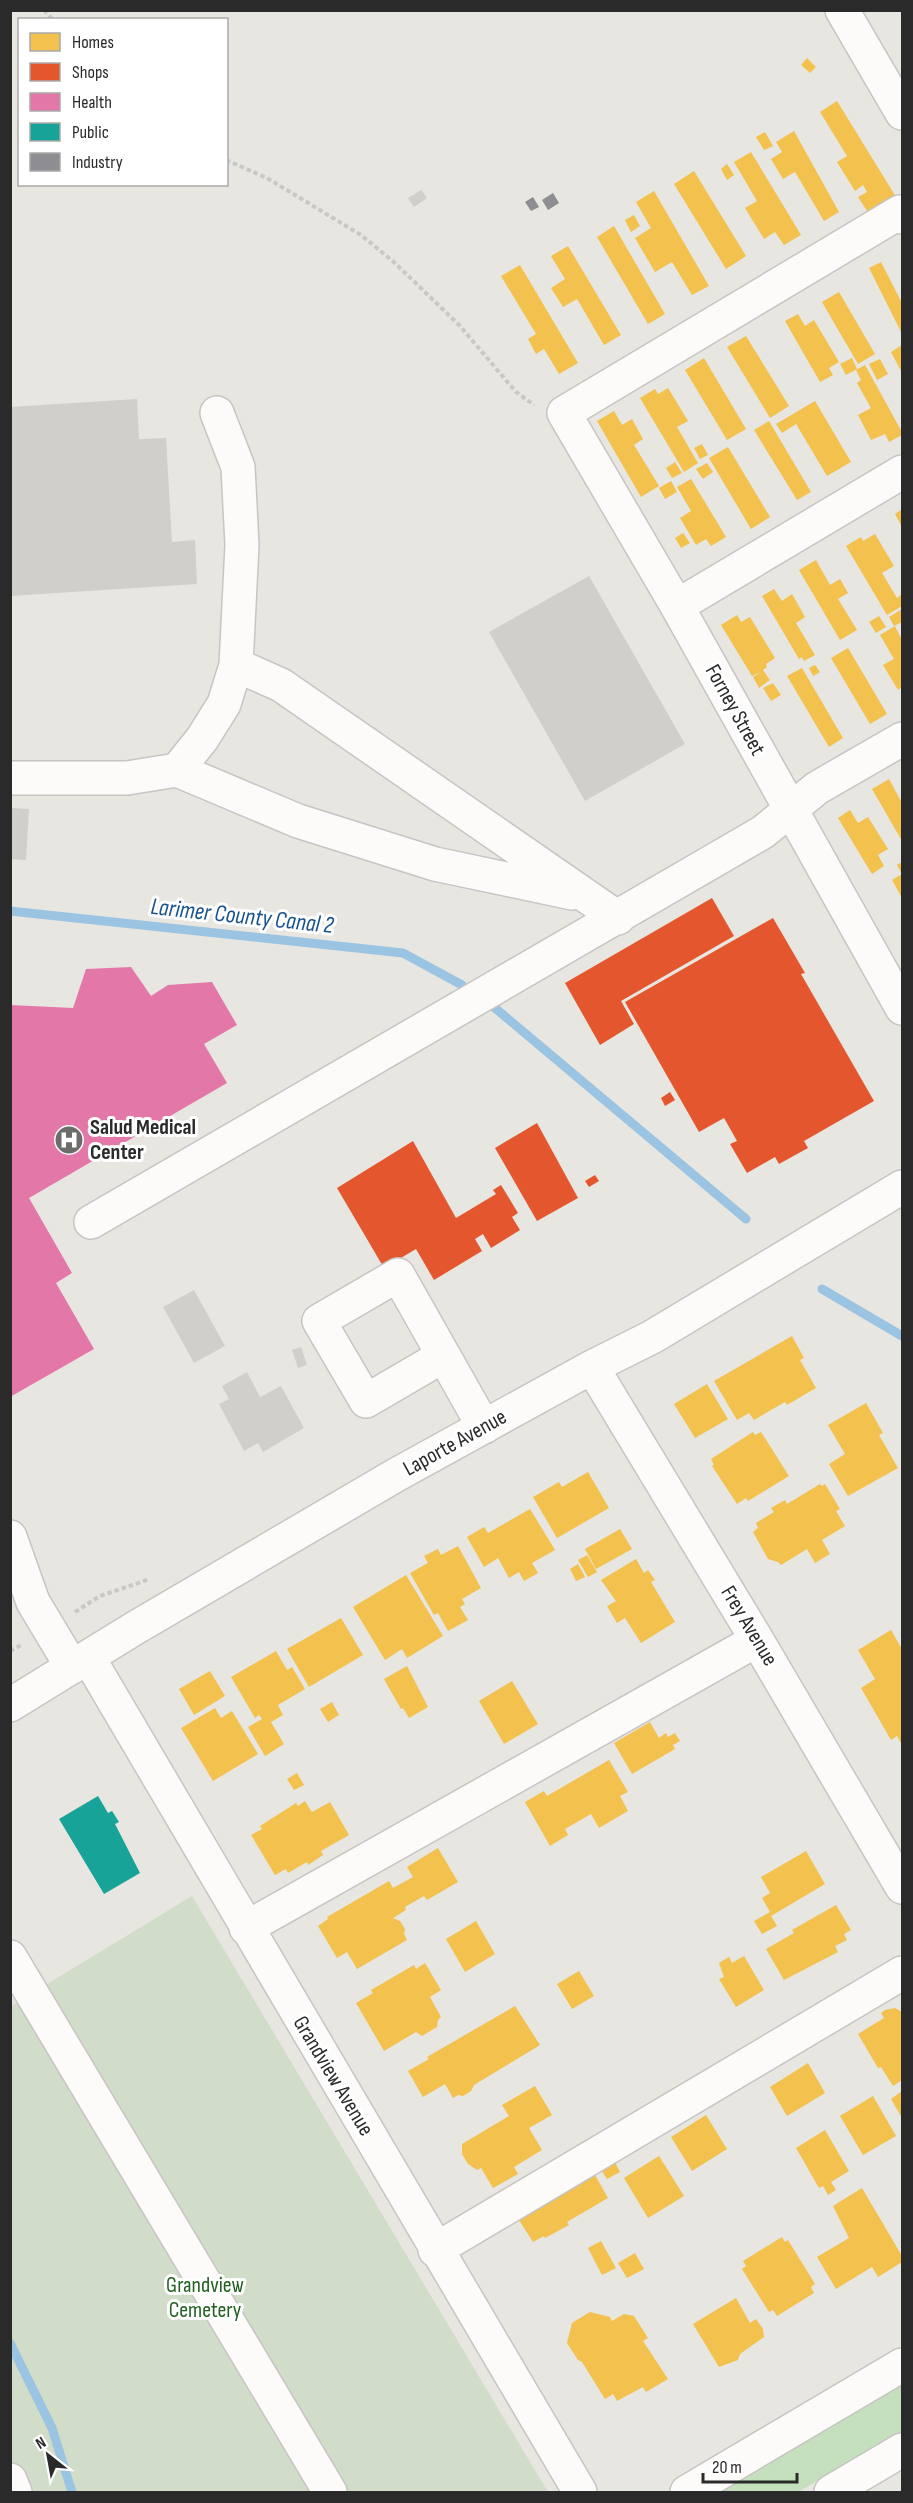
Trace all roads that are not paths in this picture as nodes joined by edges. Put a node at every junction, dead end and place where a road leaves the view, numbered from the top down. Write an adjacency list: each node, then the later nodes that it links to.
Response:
1 (842, 10): 2 (street)
2 (903, 113)
3 (901, 214): 6 (street, Forney Street)
4 (217, 413): 7 (street)
5 (903, 472): 6 (street)
6 (676, 606): 11 (street, Forney Street)
7 (236, 665): 9 (street); 12 (street)
8 (903, 739): 11 (street)
9 (177, 770): 10 (street); 12 (street)
10 (10, 778)
11 (791, 810): 13 (street); 14 (street, Forney Street)
12 (586, 896): 13 (street)
13 (618, 918): 17 (street)
14 (892, 964): 15 (street, Forney Street)
15 (903, 1008)
16 (903, 1187): 19 (street, Laporte Avenue)
17 (92, 1222)
18 (443, 1356): 18 (street); 20 (street)
19 (592, 1367): 20 (street, Laporte Avenue); 22 (street, Frey Avenue)
20 (483, 1427): 23 (street, Laporte Avenue)
21 (10, 1537): 23 (street, Grandview Avenue)
22 (757, 1640): 25 (street, Frey Avenue); 26 (street)
23 (80, 1662): 24 (street, Laporte Avenue); 26 (street, Grandview Avenue)
24 (10, 1705)
25 (903, 1887)
26 (246, 1928): 29 (street, Grandview Avenue)
27 (10, 1957): 34 (street)
28 (903, 1973): 29 (street)
29 (435, 2250): 35 (street, Grandview Avenue)
30 (903, 2365): 36 (street)
31 (903, 2450): 37 (street)
32 (10, 2480): 33 (street)
33 (15, 2493)
34 (330, 2493)
35 (580, 2493)
36 (687, 2493)
37 (831, 2493)

